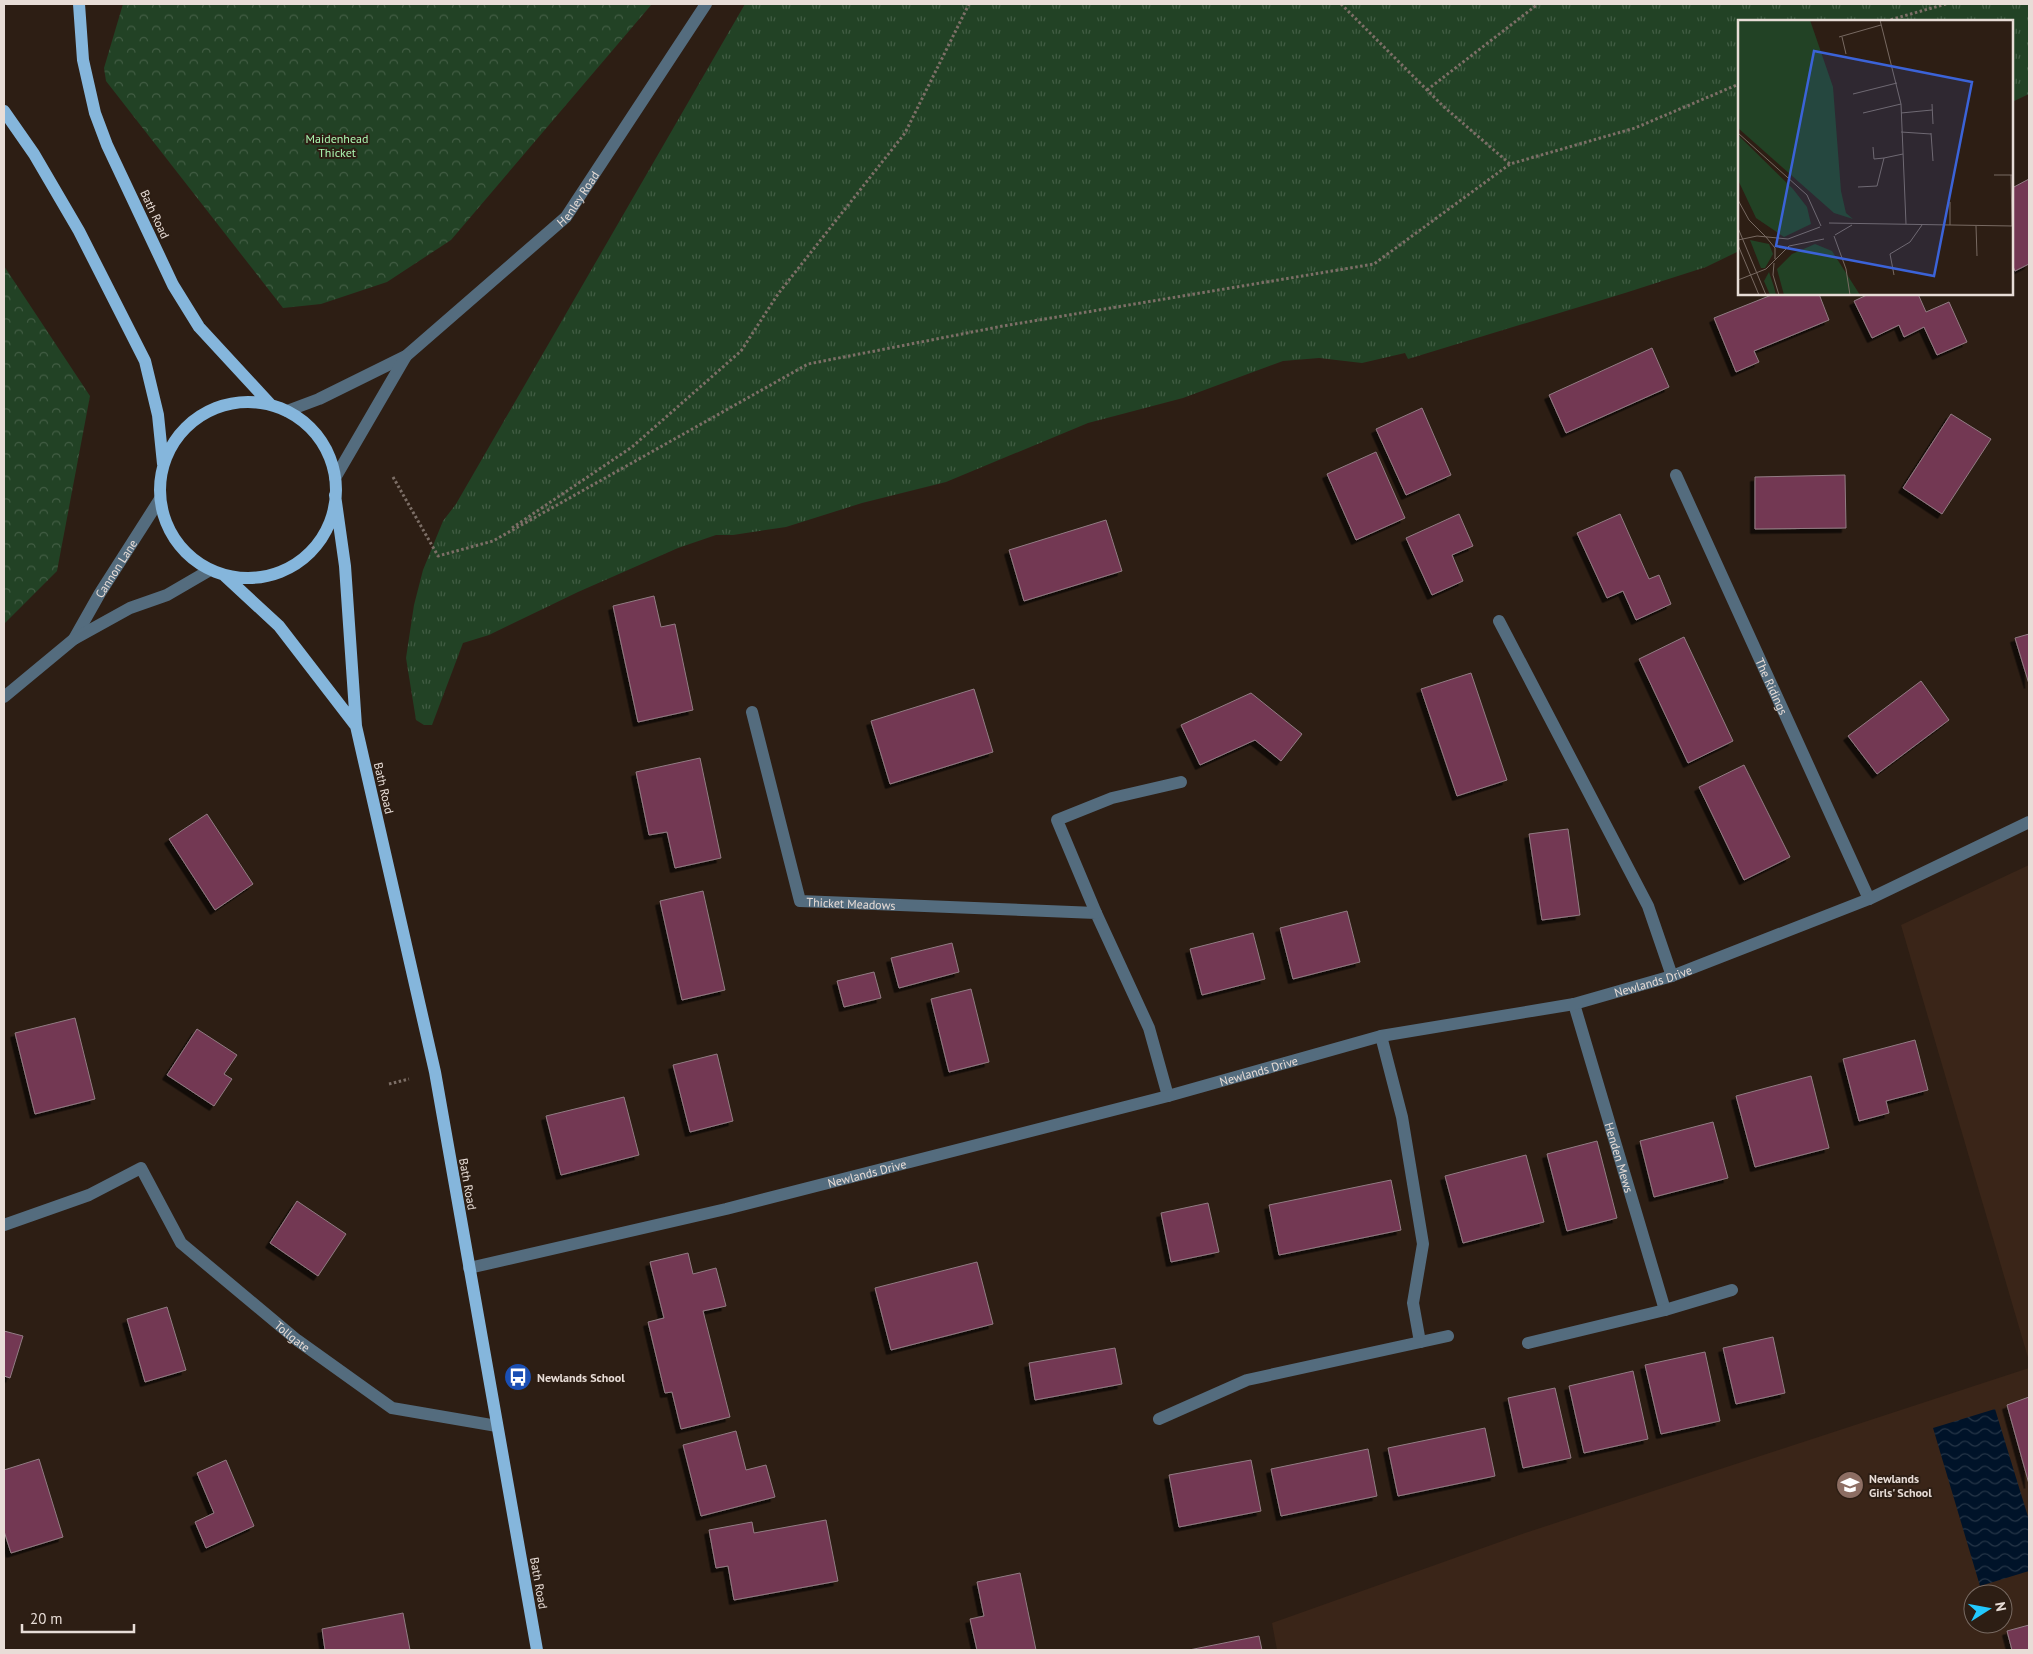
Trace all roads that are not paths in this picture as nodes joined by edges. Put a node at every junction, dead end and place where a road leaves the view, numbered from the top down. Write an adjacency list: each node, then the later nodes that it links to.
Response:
1 (79, 4): 5 (main road, Bath Road)
2 (706, 4): 4 (street, Henley Road)
3 (4, 111): 7 (main road)
4 (406, 356): 6 (street, Henley Road); 9 (street, Henley Road)
5 (271, 405): 6 (main road); 7 (main road)
6 (287, 411): 9 (main road)
7 (163, 467): 11 (main road)
8 (1676, 475): 21 (street, The Ridings)
9 (335, 478): 10 (main road)
10 (335, 495): 13 (main road); 18 (main road, Bath Road)
11 (160, 498): 12 (main road); 15 (street, Cannon Lane)
12 (210, 570): 13 (main road); 15 (street, Cannon Lane)
13 (225, 576): 18 (main road, Bath Road)
14 (1499, 621): 23 (street)
15 (74, 639): 16 (street, Cannon Lane)
16 (4, 698)
17 (752, 712): 22 (street, Thicket Meadows)
18 (356, 726): 28 (main road, Bath Road)
19 (1181, 782): 22 (street)
20 (2029, 822): 21 (street, Newlands Drive)
21 (1869, 899): 23 (street, Newlands Drive)
22 (1096, 913): 26 (street)
23 (1672, 976): 24 (street, Newlands Drive)
24 (1574, 1004): 25 (street, Newlands Drive); 30 (street, Henden Mews)
25 (1381, 1036): 26 (street, Newlands Drive); 32 (street)
26 (1168, 1096): 28 (street, Newlands Drive)
27 (4, 1225): 35 (street, Tollgate)
28 (468, 1268): 35 (main road, Bath Road)
29 (1732, 1290): 30 (street)
30 (1665, 1310): 33 (street)
31 (1448, 1336): 32 (street)
32 (1420, 1342): 34 (street)
33 (1528, 1343)
34 (1159, 1419)
35 (497, 1426): 36 (main road, Bath Road)
36 (537, 1650)

